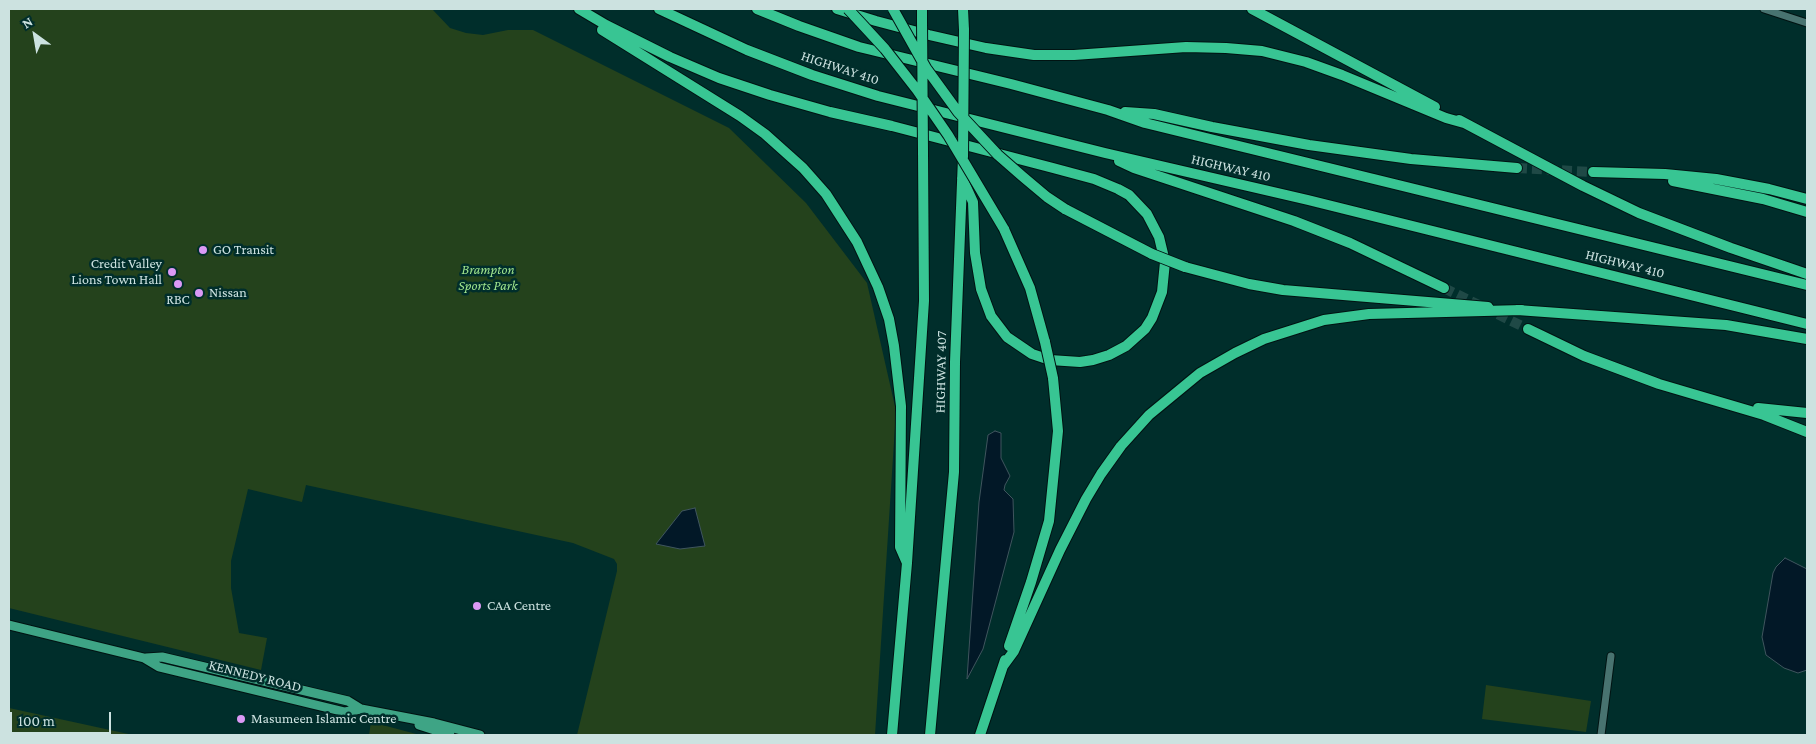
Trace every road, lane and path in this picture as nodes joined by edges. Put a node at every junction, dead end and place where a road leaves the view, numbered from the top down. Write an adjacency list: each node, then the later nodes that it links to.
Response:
1 (570, 9): 32 (highway)
2 (579, 9): 19 (highway)
3 (659, 9): 15 (highway, HIGHWAY 410)
4 (757, 9): 13 (highway, HIGHWAY 410)
5 (837, 9): 14 (highway)
6 (848, 9): 35 (highway, bridge)
7 (893, 9): 25 (highway, bridge)
8 (922, 9): 32 (highway, HIGHWAY 407, bridge)
9 (963, 9): 19 (highway, HIGHWAY 407, bridge)
10 (1252, 9): 14 (highway)
11 (1764, 9): 12 (street)
12 (1807, 23)
13 (1108, 110): 16 (highway); 23 (highway, HIGHWAY 410)
14 (1464, 123): 22 (highway)
15 (1105, 154): 24 (highway); 26 (highway, HIGHWAY 410)
16 (1517, 168)
17 (1593, 172): 18 (highway)
18 (1641, 174): 20 (highway); 21 (highway)
19 (962, 178): 40 (highway, HIGHWAY 407)
20 (1807, 199)
21 (1807, 212)
22 (1807, 274)
23 (1807, 285)
24 (1444, 288)
25 (1522, 310): 28 (highway); 35 (highway)
26 (1807, 324)
27 (1528, 329): 29 (highway)
28 (1807, 339)
29 (1737, 407): 30 (highway); 31 (highway)
30 (1807, 413)
31 (1807, 432)
32 (907, 563): 39 (highway, HIGHWAY 407)
33 (9, 625): 36 (main road, KENNEDY ROAD)
34 (1612, 656): 42 (street)
35 (1003, 666): 41 (highway)
36 (405, 719): 37 (main road, KENNEDY ROAD); 38 (main road, KENNEDY ROAD)
37 (450, 735)
38 (480, 735)
39 (892, 735)
40 (930, 735)
41 (980, 735)
42 (1601, 735)

